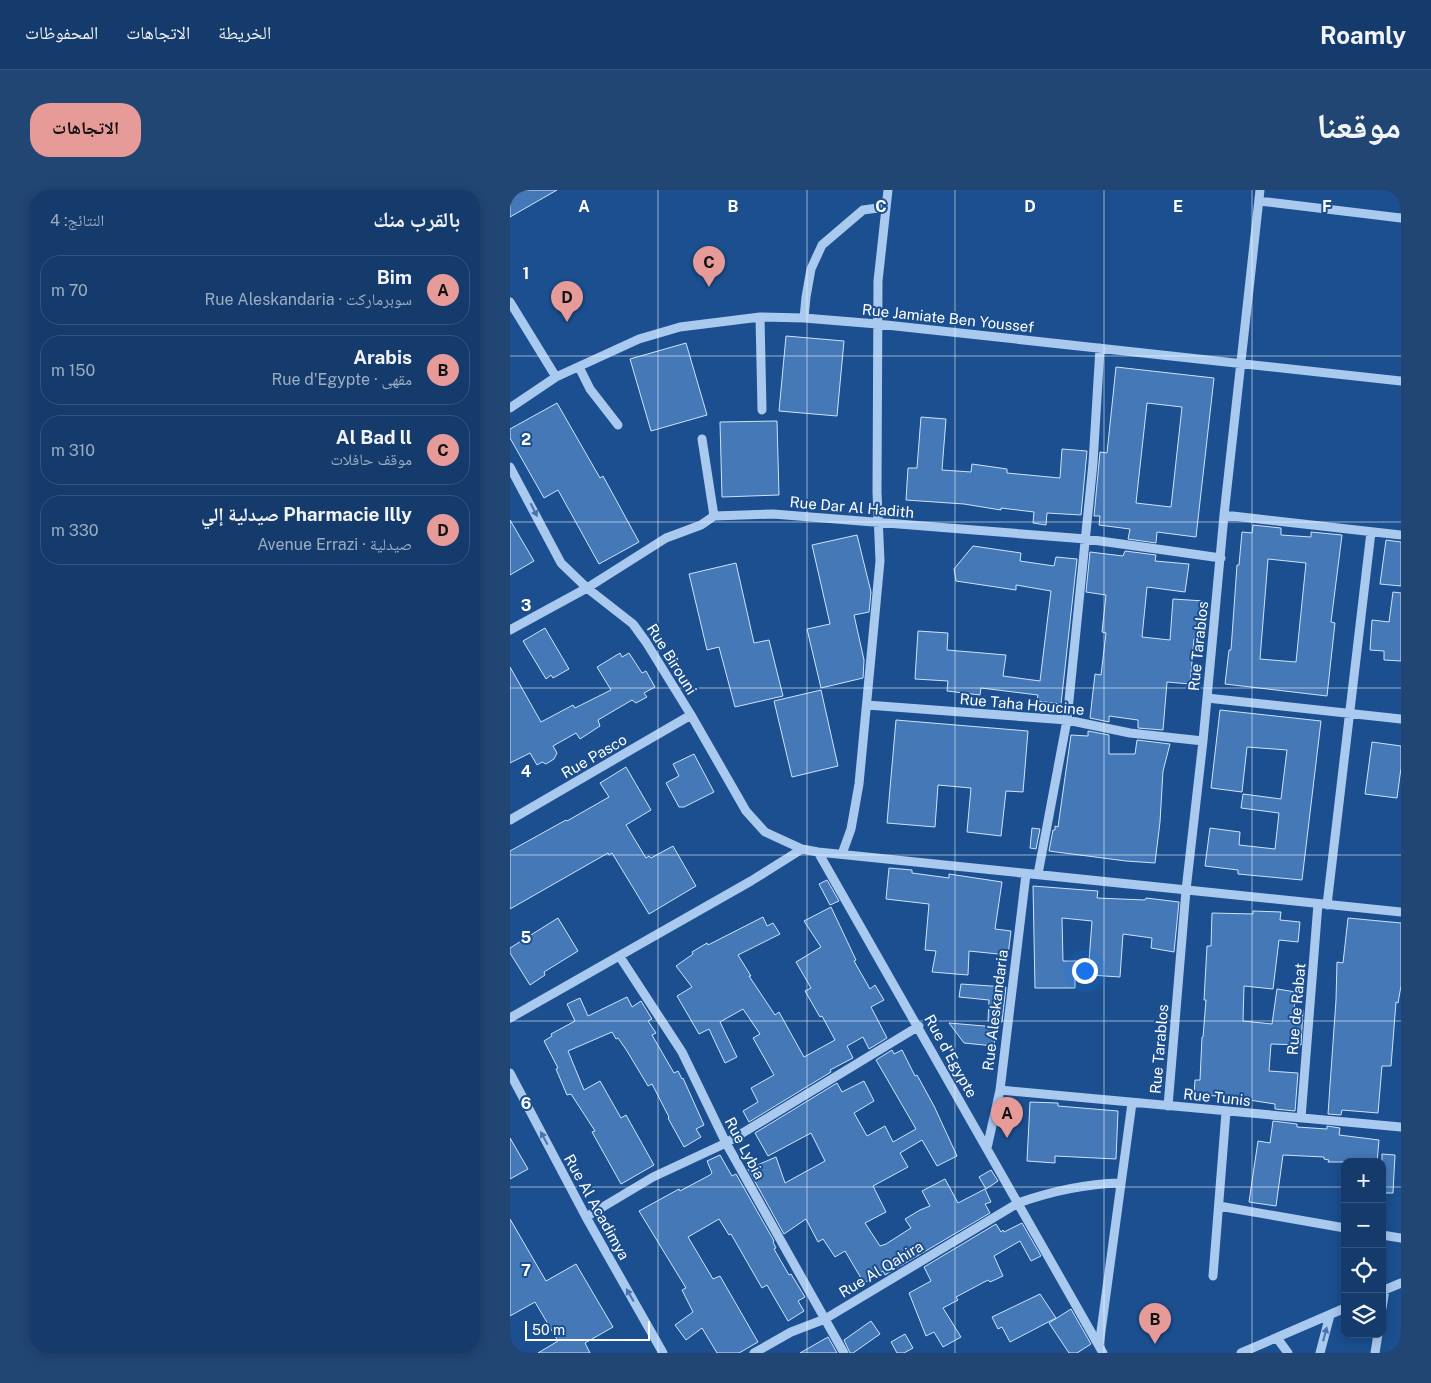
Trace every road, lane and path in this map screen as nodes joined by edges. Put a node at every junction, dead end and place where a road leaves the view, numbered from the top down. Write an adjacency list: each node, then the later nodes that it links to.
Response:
1 (888, 190): 4 (street)
2 (1260, 190): 3 (street, Rue Tarablos)
3 (1259, 201): 5 (street); 11 (street, Rue Tarablos)
4 (885, 207): 8 (street); 9 (street)
5 (1401, 218)
6 (510, 302): 13 (street)
7 (760, 317): 8 (street, Rue Jamiate Ben Youssef); 12 (street, Rue Jamiate Ben Youssef); 16 (street)
8 (804, 318): 9 (street, Rue Jamiate Ben Youssef)
9 (878, 324): 10 (street, Rue Jamiate Ben Youssef); 22 (street)
10 (1100, 348): 11 (street, Rue Jamiate Ben Youssef); 25 (street)
11 (1242, 363): 14 (street, Rue Jamiate Ben Youssef); 20 (street, Rue Tarablos)
12 (579, 367): 13 (street, Rue Jamiate Ben Youssef); 17 (street)
13 (556, 377): 15 (street, Rue Jamiate Ben Youssef)
14 (1401, 381)
15 (510, 408)
16 (762, 410)
17 (618, 426)
18 (702, 439): 21 (street)
19 (510, 467): 27 (street, Rue Birouni, one-way to 27)
20 (1224, 515): 23 (street); 26 (street, Rue Tarablos)
21 (714, 516): 22 (street, Rue Dar Al Hadith); 27 (street, Rue Dar Al Hadith)
22 (878, 523): 25 (street, Rue Dar Al Hadith); 30 (street)
23 (1371, 532): 24 (street); 31 (street, Rue de Rabat)
24 (1401, 535)
25 (1086, 539): 26 (street, Rue Dar Al Hadith); 34 (street)
26 (1221, 558): 29 (street, Rue Tarablos)
27 (587, 588): 28 (street, Rue Dar Al Hadith); 32 (street, Rue Birouni)
28 (510, 630)
29 (1207, 698): 31 (street); 35 (street, Rue Tarablos)
30 (866, 705): 34 (street, Rue Taha Houcine); 39 (street)
31 (1350, 713): 33 (street); 43 (street, Rue de Rabat)
32 (691, 715): 36 (street, Rue Pasco); 37 (street, Rue Birouni)
33 (1401, 719)
34 (1067, 720): 35 (street, Rue Taha Houcine); 41 (street)
35 (1203, 741): 42 (street, Rue Tarablos)
36 (510, 820)
37 (802, 849): 38 (street, Rue Birouni); 45 (street)
38 (818, 852): 39 (street, Rue Birouni); 47 (street, Rue d'Egypte)
39 (842, 854): 40 (street, Rue Birouni)
40 (1026, 874): 41 (street, Rue Birouni); 49 (street, Rue Aleskandaria)
41 (1038, 874): 42 (street, Rue Birouni)
42 (1186, 890): 43 (street, Rue Birouni); 51 (street, Rue Tarablos)
43 (1323, 904): 44 (street, Rue Birouni); 53 (street, Rue de Rabat)
44 (1401, 912)
45 (620, 957): 46 (street); 55 (street, Rue Lybia)
46 (510, 1018)
47 (919, 1026): 55 (street); 56 (street, Rue d'Egypte)
48 (510, 1073): 60 (street, Rue Al Acadimya, one-way to 48)
49 (1000, 1090): 50 (street, Rue Tunis); 56 (street, Rue Aleskandaria)
50 (1132, 1103): 51 (street, Rue Tunis); 57 (street)
51 (1168, 1106): 52 (street, Rue Tunis)
52 (1226, 1112): 53 (street, Rue Tunis); 59 (street)
53 (1301, 1118): 54 (street, Rue Tunis)
54 (1401, 1127)
55 (726, 1143): 60 (street); 69 (street, Rue Lybia)
56 (987, 1148): 58 (street, Rue d'Egypte)
57 (1120, 1183): 58 (street, Rue Al Qahira); 72 (street)
58 (1018, 1203): 69 (street, Rue Al Qahira); 72 (street, Rue d'Egypte)
59 (1218, 1206): 61 (street); 64 (street)
60 (586, 1217): 73 (street, Rue Al Acadimya, one-way to 60)
61 (1341, 1227)
62 (1386, 1236): 63 (street)
63 (1401, 1238)
64 (1213, 1276)
65 (1401, 1283): 66 (street)
66 (1386, 1289)
67 (1341, 1310): 68 (street)
68 (1330, 1315): 70 (street); 78 (street, one-way to 68)
69 (825, 1319): 74 (street, Rue Al Qahira); 75 (street, Rue Lybia)
70 (1277, 1338): 76 (street); 77 (street)
71 (1377, 1338): 79 (street)
72 (1101, 1350)
73 (663, 1353)
74 (754, 1353)
75 (844, 1353)
76 (1241, 1353)
77 (1288, 1353)
78 (1320, 1353)
79 (1375, 1353)

